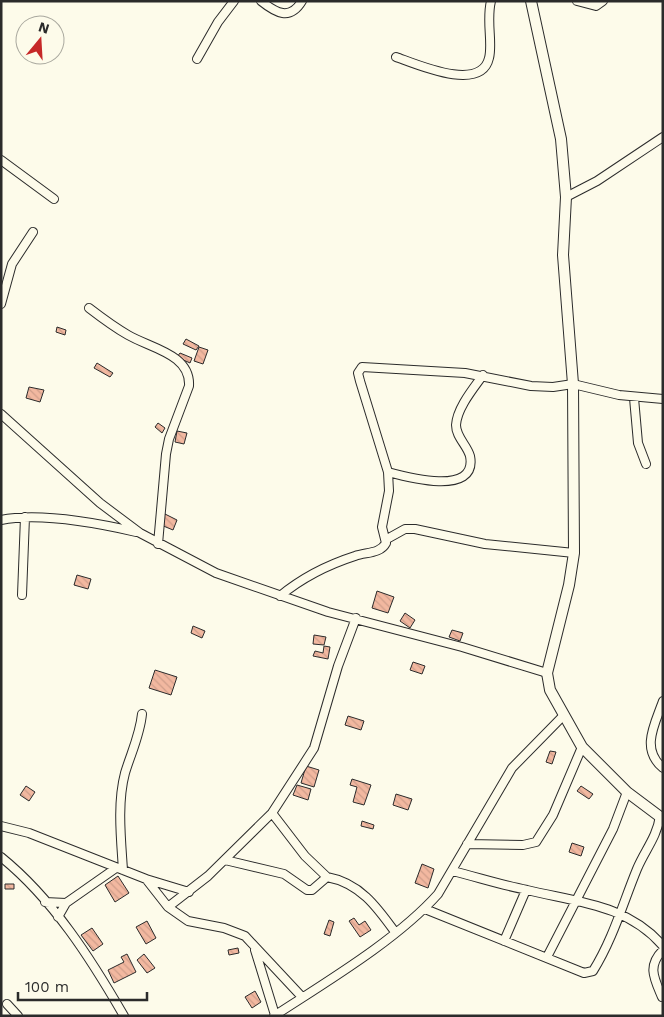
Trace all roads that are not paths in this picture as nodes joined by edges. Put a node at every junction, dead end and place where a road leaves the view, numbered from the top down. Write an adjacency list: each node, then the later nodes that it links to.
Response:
1 (234, 1): 9 (street)
2 (261, 1): 3 (street)
3 (302, 1)
4 (491, 1): 8 (street)
5 (531, 1): 12 (street)
6 (577, 1): 7 (street)
7 (603, 1)
8 (396, 56)
9 (197, 59)
10 (663, 137): 12 (street)
11 (2, 164): 13 (street)
12 (566, 197): 18 (street)
13 (54, 199)
14 (33, 232): 15 (street)
15 (1, 304)
16 (90, 308): 28 (street)
17 (483, 375): 18 (street); 23 (street); 23 (street)
18 (573, 384): 19 (street); 29 (street)
19 (634, 398): 20 (street); 22 (street)
20 (663, 399)
21 (1, 414): 26 (street)
22 (646, 464)
23 (388, 472): 27 (street)
24 (25, 517): 25 (street); 26 (street); 30 (street)
25 (1, 520)
26 (140, 533): 28 (street)
27 (386, 539): 29 (street); 31 (street)
28 (158, 544): 31 (street)
29 (574, 554): 33 (street)
30 (22, 595)
31 (280, 596): 32 (street)
32 (356, 618): 33 (street); 40 (street)
33 (547, 673): 36 (street)
34 (663, 701): 38 (street)
35 (142, 714): 46 (street)
36 (564, 715): 37 (street); 43 (street)
37 (582, 747): 39 (street); 43 (street)
38 (663, 768)
39 (628, 792): 41 (street); 52 (street)
40 (272, 813): 45 (street); 48 (street)
41 (660, 814): 57 (street)
42 (1, 826): 46 (street)
43 (468, 844): 47 (street)
44 (1, 856): 53 (street)
45 (225, 860): 48 (street); 51 (street)
46 (119, 869): 49 (street); 54 (street)
47 (452, 871): 50 (street); 56 (street)
48 (327, 877): 59 (street)
49 (146, 879): 51 (street); 55 (street)
50 (526, 890): 52 (street); 60 (street)
51 (188, 892): 55 (street)
52 (576, 900): 57 (street); 64 (street)
53 (45, 902): 54 (street); 58 (street)
54 (66, 903): 58 (street)
55 (168, 907): 62 (street)
56 (425, 909): 59 (street); 60 (street)
57 (621, 913): 61 (street); 64 (street)
58 (58, 917): 70 (street)
59 (395, 932): 65 (street)
60 (504, 941): 64 (street)
61 (663, 946)
62 (254, 948): 65 (street); 68 (street)
63 (663, 950): 66 (street)
64 (547, 958)
65 (302, 997): 68 (street)
66 (662, 997)
67 (7, 1004): 69 (street)
68 (275, 1015)
69 (18, 1016)
70 (124, 1016)

